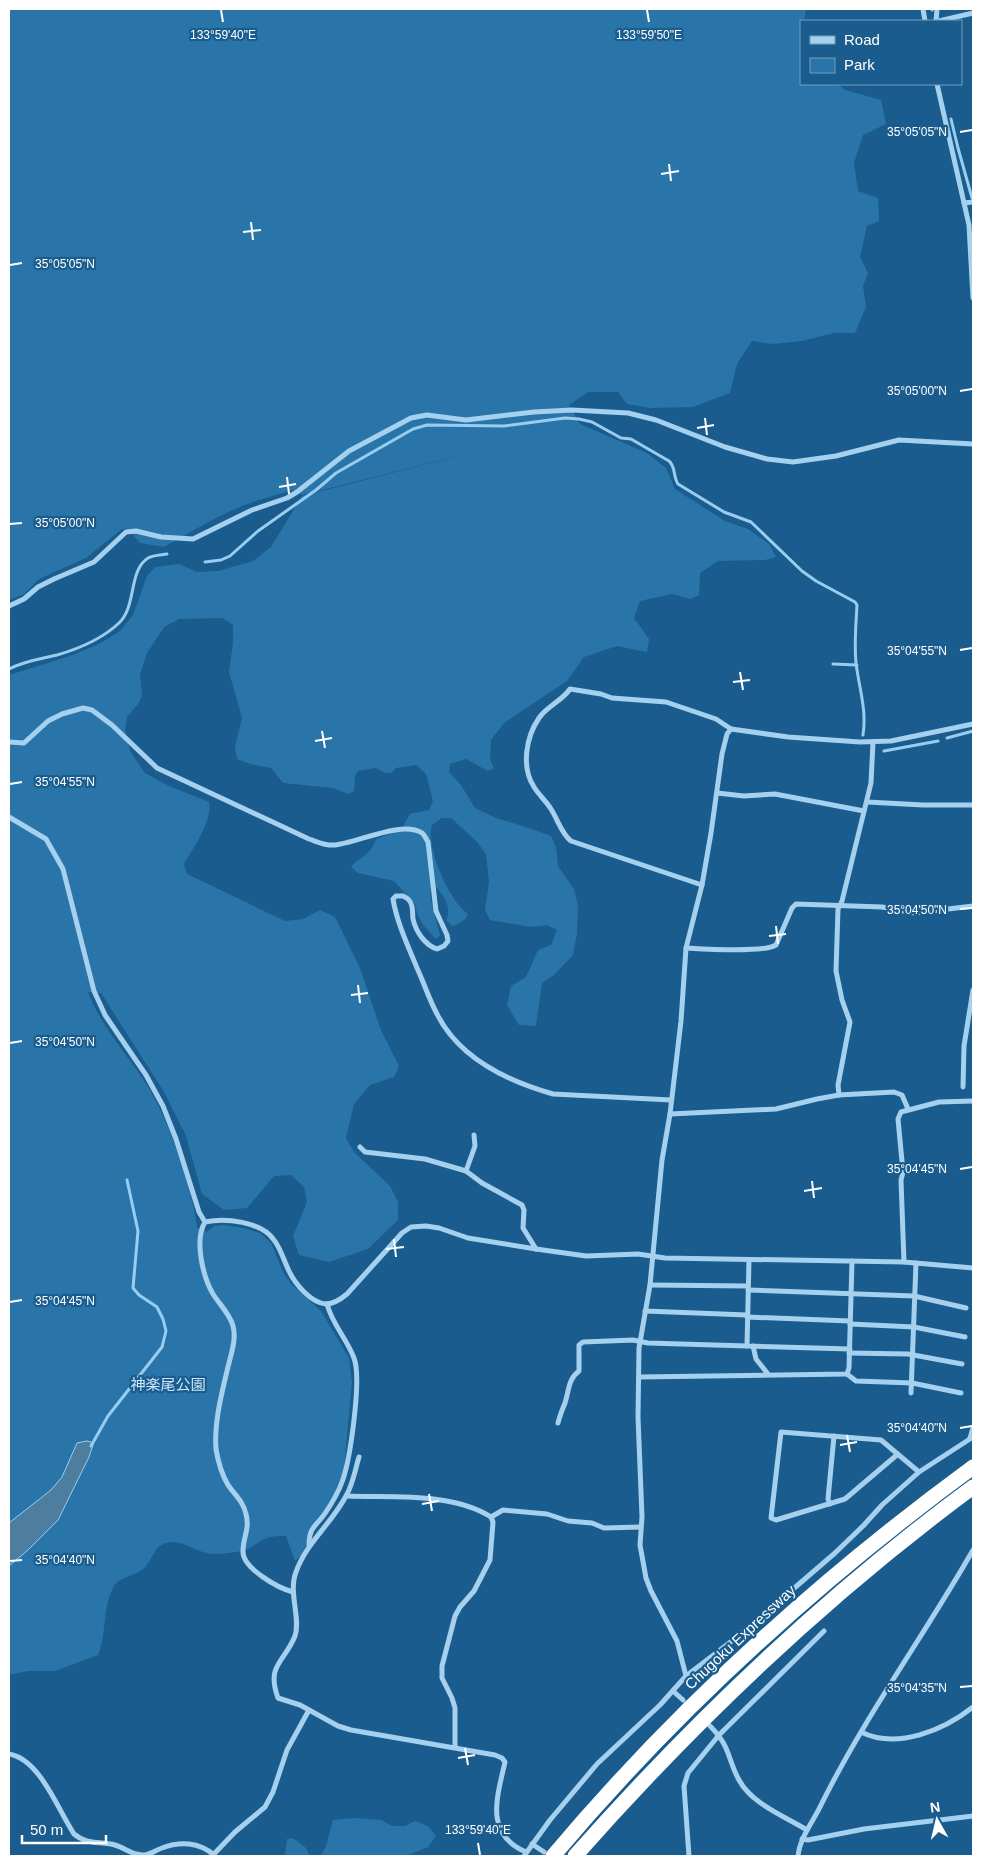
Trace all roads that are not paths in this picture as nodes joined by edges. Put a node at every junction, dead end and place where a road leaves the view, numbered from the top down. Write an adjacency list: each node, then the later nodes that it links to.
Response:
1 (973, 13): 2 (street)
2 (942, 20)
3 (937, 85): 5 (street)
4 (973, 202): 5 (street)
5 (964, 203): 6 (street)
6 (973, 298)
7 (973, 444): 8 (street)
8 (9, 606)
9 (973, 724): 12 (street)
10 (731, 729): 12 (street); 13 (street); 18 (street)
11 (9, 742): 25 (street)
12 (873, 742): 14 (street)
13 (717, 793): 16 (street); 18 (street)
14 (867, 802): 15 (street); 16 (street)
15 (973, 804)
16 (864, 811): 19 (street)
17 (9, 817): 32 (street)
18 (702, 885): 21 (street)
19 (840, 904): 20 (street); 21 (street); 24 (street)
20 (973, 906)
21 (686, 948): 25 (street)
22 (973, 990): 23 (street)
23 (963, 1087)
24 (839, 1096): 27 (street); 28 (street)
25 (671, 1100): 28 (street)
26 (973, 1101): 27 (street)
27 (908, 1109): 37 (street)
28 (670, 1114): 34 (street)
29 (474, 1135): 31 (street)
30 (360, 1147): 31 (street)
31 (466, 1171): 33 (street)
32 (205, 1222): 44 (street); 78 (street)
33 (536, 1249): 34 (street); 44 (street)
34 (653, 1255): 35 (street); 40 (street)
35 (749, 1260): 36 (street); 41 (street)
36 (852, 1261): 37 (street); 42 (street)
37 (904, 1262): 38 (street)
38 (916, 1263): 39 (street); 43 (street)
39 (973, 1268)
40 (650, 1285): 41 (street); 46 (street)
41 (748, 1288): 42 (street); 47 (street)
42 (851, 1293): 43 (street); 48 (street)
43 (914, 1296): 45 (street); 49 (street)
44 (327, 1304): 76 (street)
45 (966, 1308)
46 (645, 1311): 47 (street); 51 (street)
47 (747, 1316): 48 (street); 52 (street)
48 (850, 1323): 49 (street); 54 (street)
49 (914, 1327): 50 (street); 55 (street)
50 (965, 1337)
51 (640, 1341): 52 (street); 59 (street); 63 (street)
52 (747, 1346): 53 (street)
53 (753, 1346): 54 (street); 57 (street)
54 (850, 1351): 55 (street); 58 (street)
55 (913, 1355): 56 (street); 60 (street)
56 (962, 1364)
57 (768, 1374): 58 (street); 59 (street)
58 (847, 1374): 60 (street)
59 (639, 1377): 75 (street)
60 (912, 1383): 61 (street); 62 (street)
61 (911, 1393)
62 (961, 1393)
63 (558, 1423)
64 (973, 1428): 66 (street)
65 (834, 1436): 67 (street); 73 (street); 73 (street)
66 (971, 1438): 70 (street)
67 (898, 1454): 70 (street); 73 (street)
68 (359, 1457): 72 (street)
69 (973, 1467): 95 (highway, Chugoku Expressway)
70 (919, 1472): 80 (street)
71 (973, 1487): 97 (highway)
72 (346, 1496): 74 (street); 76 (street)
73 (830, 1504)
74 (491, 1517): 75 (street); 88 (street)
75 (641, 1527): 80 (street)
76 (310, 1546): 78 (street)
77 (973, 1550): 86 (street)
78 (293, 1592): 84 (street)
79 (824, 1631): 87 (street)
80 (686, 1676): 81 (street)
81 (673, 1691): 82 (street); 93 (street)
82 (683, 1700)
83 (973, 1707): 86 (street)
84 (309, 1710): 88 (street); 96 (street)
85 (710, 1726): 87 (street)
86 (861, 1732): 91 (street)
87 (719, 1735): 91 (street); 98 (street)
88 (456, 1747): 94 (street)
89 (9, 1754): 96 (street)
90 (973, 1816): 92 (street)
91 (807, 1830): 92 (street)
92 (802, 1839): 99 (street)
93 (532, 1844): 94 (street); 95 (street)
94 (525, 1854)
95 (548, 1854)
96 (213, 1855)
97 (575, 1856)
98 (689, 1856)
99 (798, 1856)

